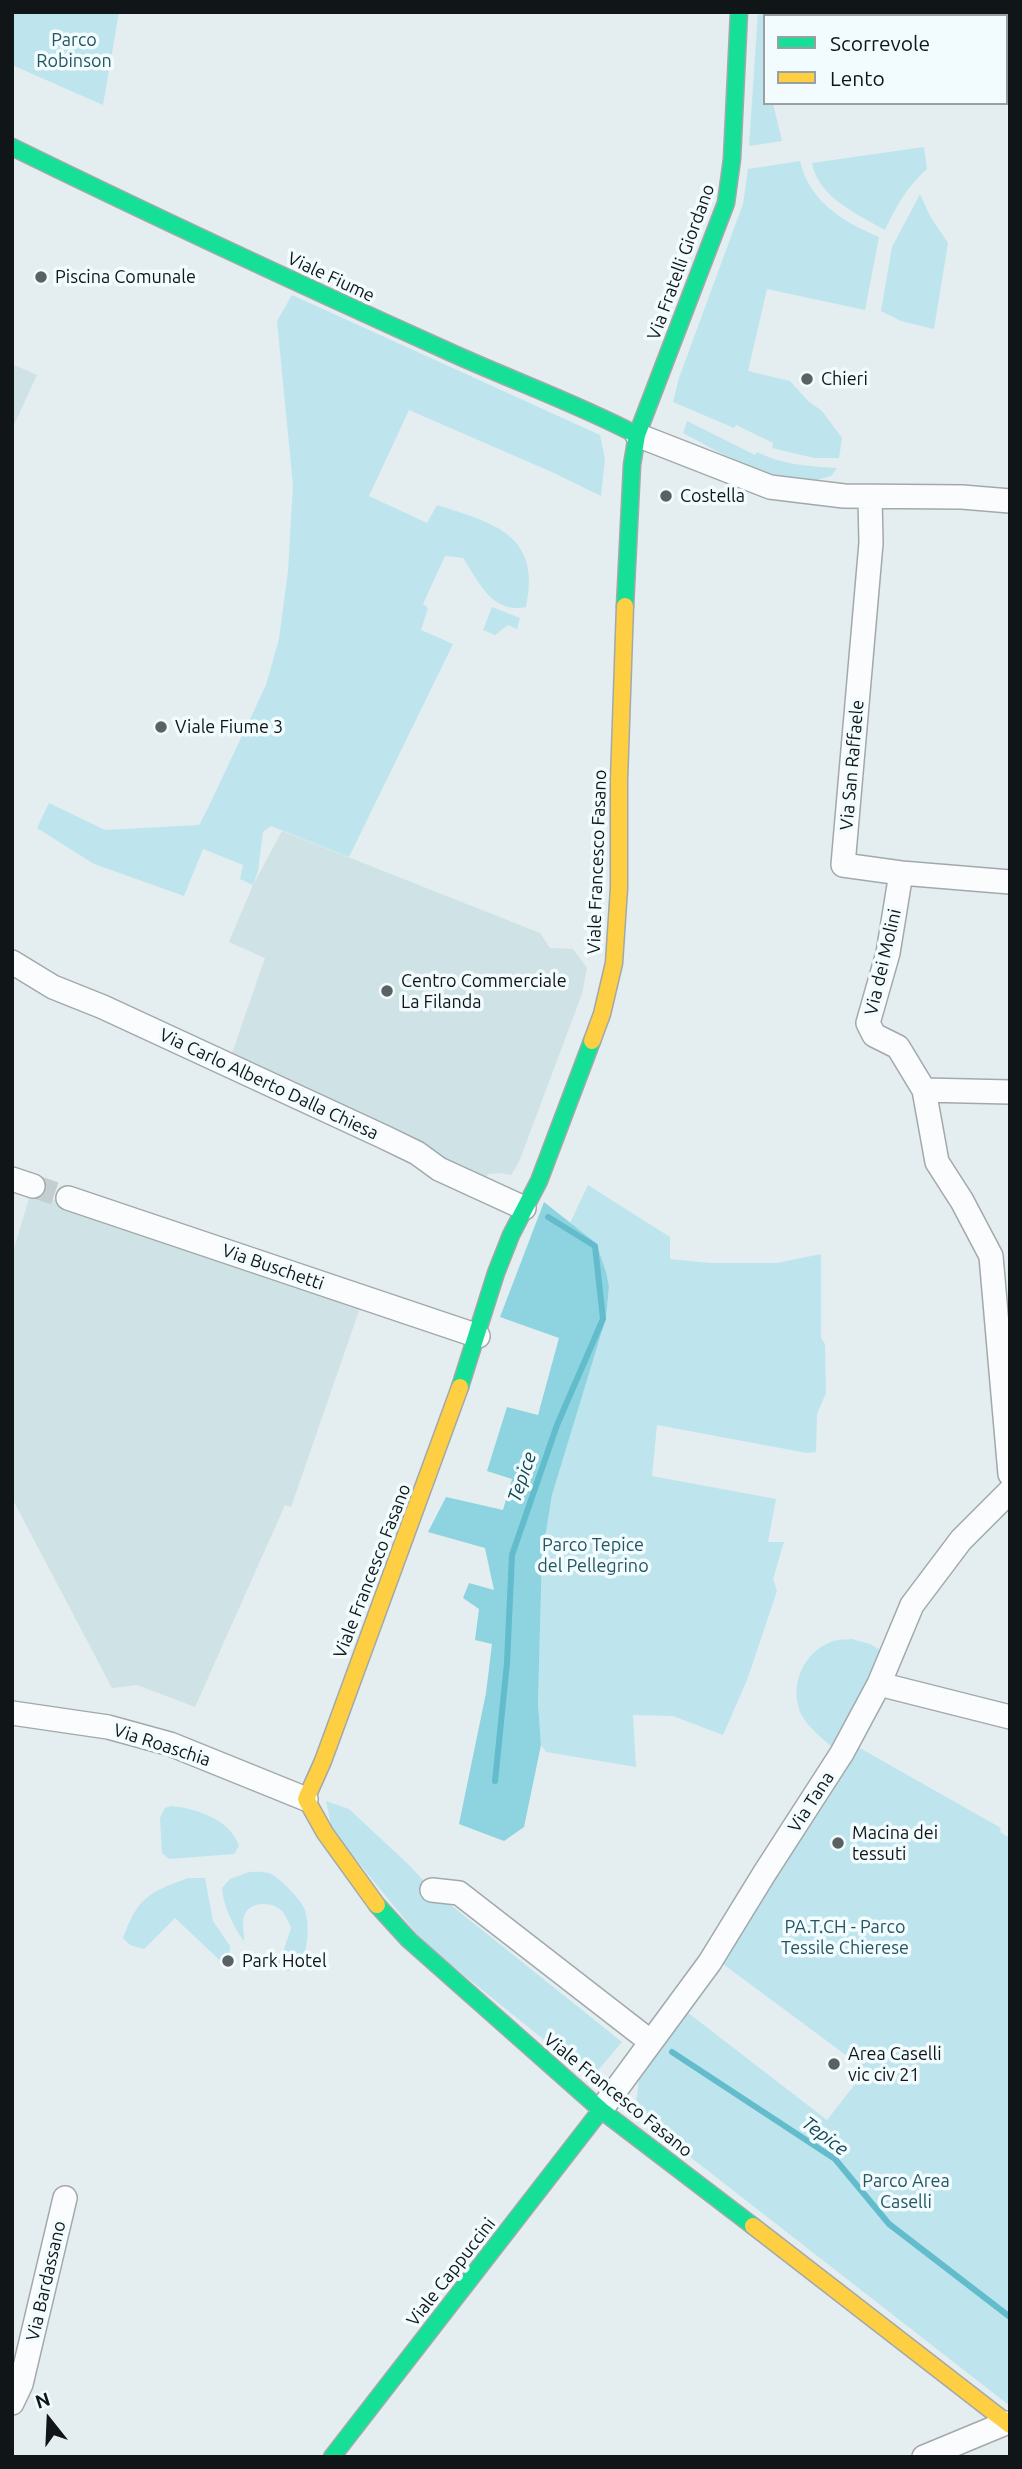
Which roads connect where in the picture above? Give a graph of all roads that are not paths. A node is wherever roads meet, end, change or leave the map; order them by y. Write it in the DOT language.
graph roads {
  1 [pos="739,12"];
  2 [pos="12,147"];
  3 [pos="637,435"];
  4 [pos="870,497"];
  5 [pos="1010,501"];
  6 [pos="901,873"];
  7 [pos="1010,882"];
  8 [pos="12,962"];
  9 [pos="925,1090"];
  10 [pos="1010,1092"];
  11 [pos="68,1198"];
  12 [pos="524,1208"];
  13 [pos="478,1336"];
  14 [pos="1010,1474"];
  15 [pos="1010,1491"];
  16 [pos="878,1684"];
  17 [pos="12,1713"];
  18 [pos="1010,1717"];
  19 [pos="306,1798"];
  20 [pos="432,1890"];
  21 [pos="652,2042"];
  22 [pos="601,2110"];
  23 [pos="65,2198"];
  24 [pos="12,2403"];
  25 [pos="1008,2424"];
  26 [pos="332,2457"];
  27 [pos="924,2457"];
  1 -- 3 [label="street, Via Fratelli Giordano"];
  2 -- 3 [label="street, Viale Fiume"];
  3 -- 4 [label="street"];
  3 -- 12 [label="street, Viale Francesco Fasano"];
  4 -- 5 [label="street"];
  4 -- 6 [label="street, Via San Raffaele"];
  6 -- 7 [label="street, Via San Raffaele"];
  6 -- 9 [label="street, Via dei Molini"];
  8 -- 12 [label="street, Via Carlo Alberto Dalla Chiesa"];
  9 -- 10 [label="street"];
  9 -- 14 [label="street, Via dei Molini"];
  11 -- 13 [label="street, Via Buschetti"];
  12 -- 13 [label="street, Viale Francesco Fasano"];
  13 -- 19 [label="street, Viale Francesco Fasano"];
  15 -- 16 [label="street, Via Tana"];
  16 -- 18 [label="street"];
  16 -- 21 [label="street, Via Tana"];
  17 -- 19 [label="street, Via Roaschia"];
  19 -- 22 [label="street, Viale Francesco Fasano"];
  20 -- 21 [label="street"];
  21 -- 22 [label="street, Via Tana"];
  22 -- 25 [label="street, Viale Francesco Fasano"];
  22 -- 26 [label="street, Viale Cappuccini"];
  23 -- 24 [label="street, Via Bardassano"];
  25 -- 27 [label="street"];
}
